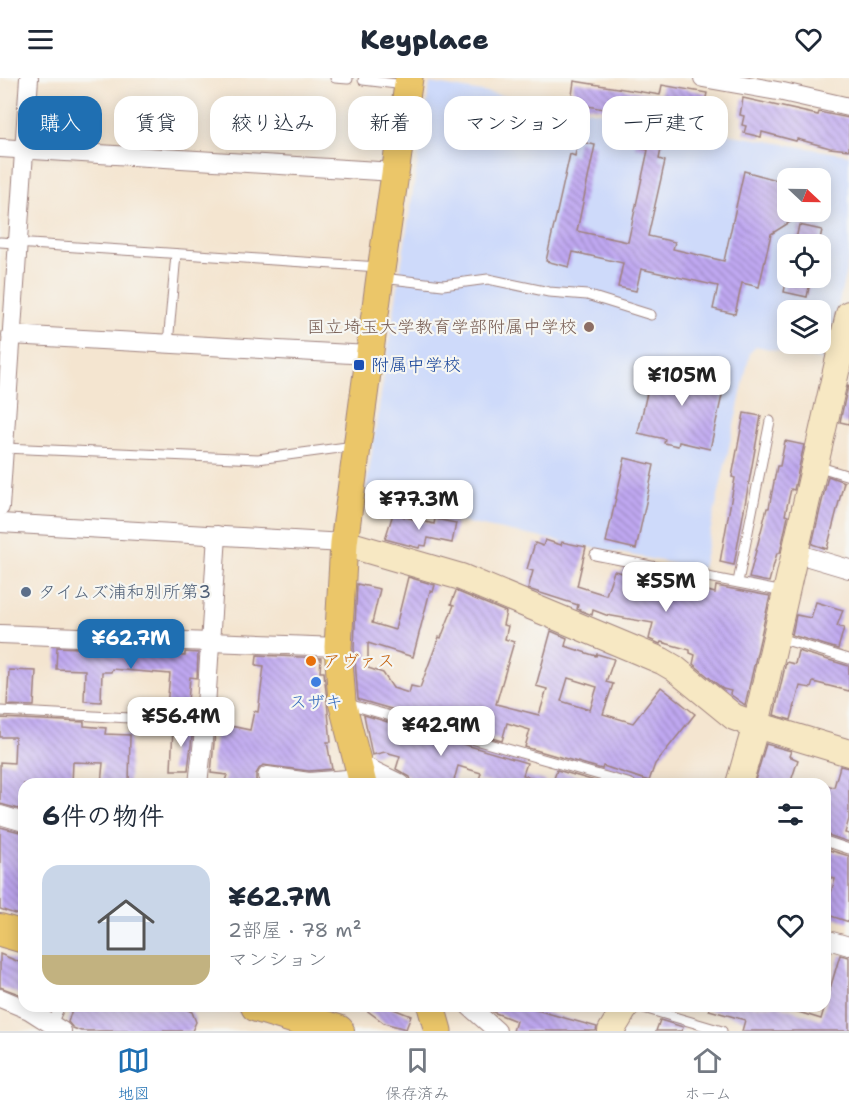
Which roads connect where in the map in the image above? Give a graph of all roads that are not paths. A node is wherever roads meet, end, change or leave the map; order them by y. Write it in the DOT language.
graph roads {
  1 [pos="29,78"];
  2 [pos="336,78"];
  3 [pos="703,78"];
  4 [pos="348,79"];
  5 [pos="363,80"];
  6 [pos="409,81"];
  7 [pos="28,96"];
  8 [pos="849,108"];
  9 [pos="0,148"];
  10 [pos="18,150"];
  11 [pos="24,150"];
  12 [pos="395,172"];
  13 [pos="9,243"];
  14 [pos="176,254"];
  15 [pos="381,272"];
  16 [pos="849,314"];
  17 [pos="651,315"];
  18 [pos="8,332"];
  19 [pos="168,344"];
  20 [pos="369,355"];
  21 [pos="842,376"];
  22 [pos="770,421"];
  23 [pos="357,446"];
  24 [pos="4,448"];
  25 [pos="815,466"];
  26 [pos="849,476"];
  27 [pos="0,507"];
  28 [pos="0,523"];
  29 [pos="217,535"];
  30 [pos="344,543"];
  31 [pos="795,553"];
  32 [pos="595,555"];
  33 [pos="849,569"];
  34 [pos="738,582"];
  35 [pos="787,592"];
  36 [pos="0,634"];
  37 [pos="776,638"];
  38 [pos="210,642"];
  39 [pos="338,647"];
  40 [pos="849,659"];
  41 [pos="342,702"];
  42 [pos="0,711"];
  43 [pos="205,722"];
  44 [pos="756,725"];
  45 [pos="849,753"];
  46 [pos="360,775"];
  47 [pos="267,776"];
  48 [pos="199,778"];
  49 [pos="281,778"];
  50 [pos="338,778"];
  51 [pos="610,778"];
  52 [pos="741,778"];
  53 [pos="0,815"];
  54 [pos="18,820"];
  55 [pos="831,844"];
  56 [pos="849,849"];
  57 [pos="0,930"];
  58 [pos="18,935"];
  59 [pos="831,941"];
  60 [pos="849,946"];
  61 [pos="0,998"];
  62 [pos="18,1005"];
  63 [pos="32,1012"];
  64 [pos="59,1012"];
  65 [pos="276,1012"];
  66 [pos="433,1012"];
  67 [pos="476,1012"];
  68 [pos="622,1012"];
  69 [pos="657,1012"];
  70 [pos="57,1027"];
  71 [pos="338,1031"];
  72 [pos="438,1031"];
  73 [pos="497,1031"];
  74 [pos="611,1031"];
  75 [pos="722,1031"];
  1 -- 7 [label="street"];
  2 -- 4 [label="lane"];
  3 -- 8 [label="street"];
  5 -- 6 [label="lane"];
  6 -- 12 [label="main road"];
  9 -- 10 [label="street"];
  11 -- 12 [label="street"];
  11 -- 13 [label="street"];
  12 -- 15 [label="main road"];
  13 -- 14 [label="lane"];
  13 -- 18 [label="street"];
  14 -- 15 [label="lane"];
  14 -- 19 [label="lane"];
  15 -- 17 [label="lane"];
  15 -- 20 [label="main road"];
  16 -- 21 [label="street"];
  18 -- 19 [label="street"];
  18 -- 24 [label="street"];
  19 -- 20 [label="street"];
  20 -- 23 [label="main road"];
  21 -- 25 [label="street"];
  22 -- 34 [label="lane"];
  23 -- 24 [label="lane"];
  23 -- 30 [label="main road"];
  24 -- 27 [label="street"];
  25 -- 26 [label="lane"];
  25 -- 31 [label="street"];
  28 -- 29 [label="street"];
  29 -- 30 [label="street"];
  29 -- 38 [label="street"];
  30 -- 39 [label="main road"];
  30 -- 44 [label="street"];
  31 -- 33 [label="street"];
  31 -- 35 [label="street"];
  32 -- 34 [label="lane"];
  34 -- 35 [label="lane"];
  35 -- 37 [label="street"];
  36 -- 38 [label="street"];
  37 -- 40 [label="lane"];
  37 -- 44 [label="street"];
  38 -- 39 [label="street"];
  38 -- 43 [label="street"];
  39 -- 41 [label="main road"];
  41 -- 46 [label="main road"];
  41 -- 51 [label="lane"];
  42 -- 43 [label="lane"];
  43 -- 48 [label="street"];
  44 -- 45 [label="street"];
  44 -- 52 [label="street"];
  46 -- 50 [label="street"];
  47 -- 49 [label="street"];
  53 -- 54 [label="street"];
  55 -- 56 [label="lane"];
  57 -- 58 [label="highway"];
  59 -- 60 [label="street"];
  61 -- 62 [label="street"];
  63 -- 70 [label="street"];
  64 -- 70 [label="lane"];
  65 -- 71 [label="highway"];
  66 -- 72 [label="main road"];
  67 -- 73 [label="street"];
  68 -- 74 [label="street"];
  69 -- 75 [label="lane"];
}
